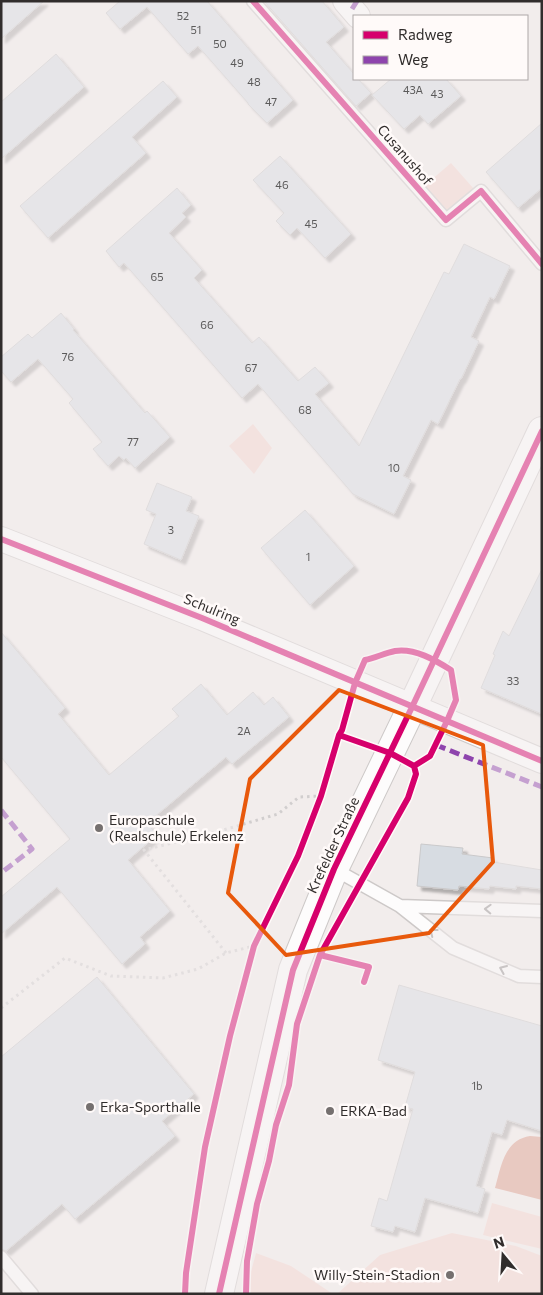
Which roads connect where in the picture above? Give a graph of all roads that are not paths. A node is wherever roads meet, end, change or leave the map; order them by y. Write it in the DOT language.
graph roads {
  1 [pos="253,1"];
  2 [pos="344,1"];
  3 [pos="357,15"];
  4 [pos="542,264"];
  5 [pos="542,431"];
  6 [pos="1,539"];
  7 [pos="413,706"];
  8 [pos="542,761"];
  9 [pos="334,869"];
  10 [pos="400,906"];
  11 [pos="542,912"];
  12 [pos="542,977"];
  13 [pos="1,1257"];
  14 [pos="32,1294"];
  15 [pos="219,1294"];
  1 -- 4 [label="lane, Cusanushof"];
  2 -- 3 [label="street"];
  5 -- 7 [label="main road, Krefelder Straße"];
  6 -- 7 [label="street, Schulring"];
  7 -- 8 [label="street, Schulring"];
  7 -- 9 [label="main road, Krefelder Straße"];
  9 -- 10 [label="lane"];
  9 -- 15 [label="main road, Krefelder Straße"];
  11 -- 10 [label="lane, one-way"];
  12 -- 10 [label="lane, one-way"];
  13 -- 14 [label="lane"];
}
